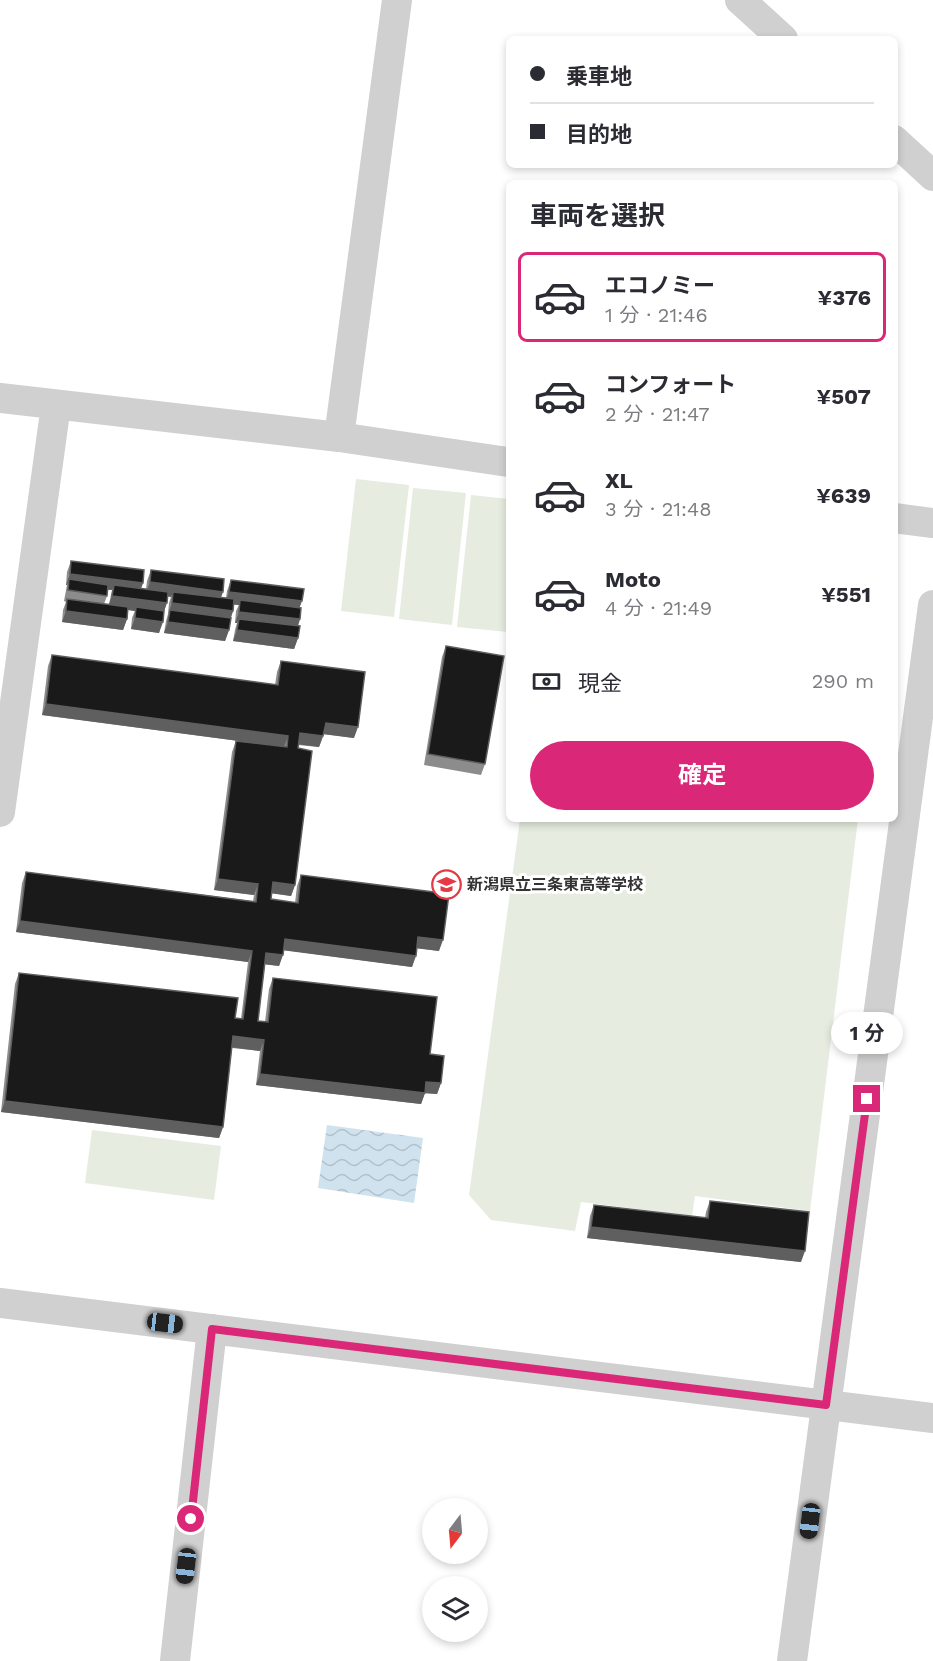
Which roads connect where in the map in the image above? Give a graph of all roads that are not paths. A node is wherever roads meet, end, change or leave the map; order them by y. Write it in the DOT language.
graph roads {
  1 [pos="397,0"];
  2 [pos="740,0"];
  3 [pos="780,36"];
  4 [pos="898,144"];
  5 [pos="933,176"];
  6 [pos="0,398"];
  7 [pos="56,405"];
  8 [pos="339,437"];
  9 [pos="506,462"];
  10 [pos="898,519"];
  11 [pos="933,523"];
  12 [pos="933,605"];
  13 [pos="0,812"];
  14 [pos="0,1303"];
  15 [pos="212,1329"];
  16 [pos="826,1405"];
  17 [pos="933,1418"];
  18 [pos="175,1661"];
  19 [pos="792,1661"];
  1 -- 8 [label="street"];
  2 -- 3 [label="street"];
  4 -- 5 [label="street"];
  6 -- 7 [label="street"];
  7 -- 8 [label="street"];
  7 -- 13 [label="street"];
  8 -- 9 [label="street"];
  10 -- 11 [label="street"];
  12 -- 16 [label="street"];
  14 -- 15 [label="street"];
  15 -- 16 [label="street"];
  15 -- 18 [label="street"];
  16 -- 17 [label="street"];
  16 -- 19 [label="street"];
}
